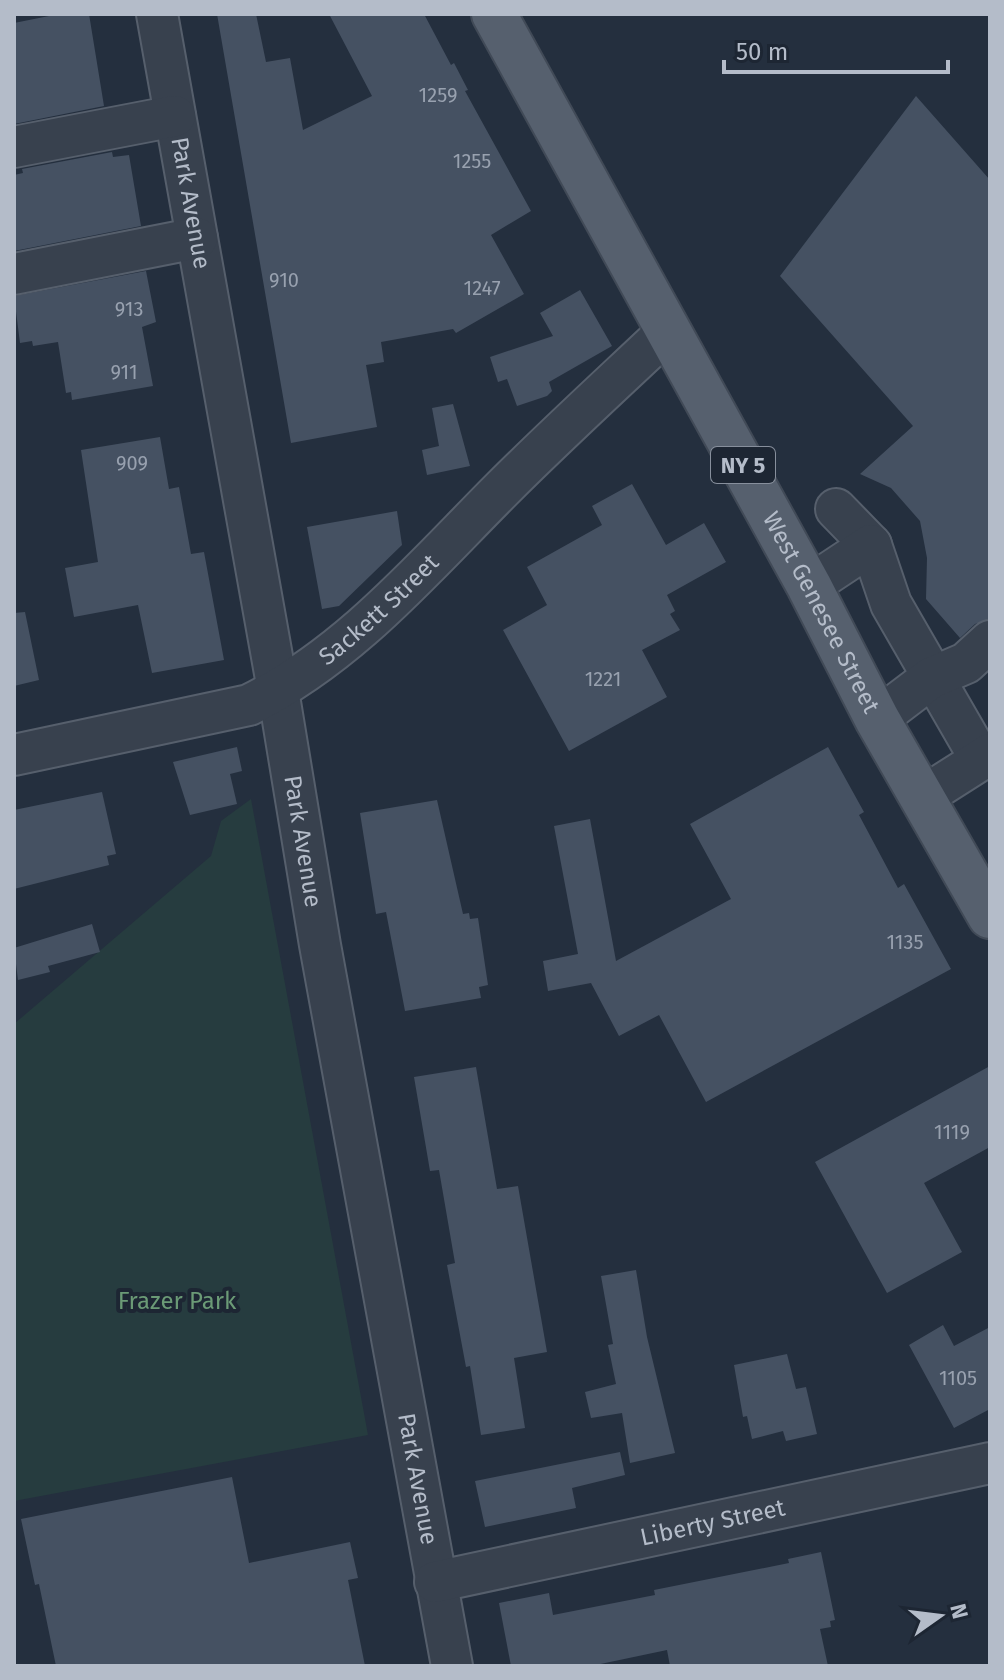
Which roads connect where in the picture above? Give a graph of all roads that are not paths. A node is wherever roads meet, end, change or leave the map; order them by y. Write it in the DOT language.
graph roads {
  1 [pos="157,14"];
  2 [pos="494,14"];
  3 [pos="175,116"];
  4 [pos="14,147"];
  5 [pos="197,238"];
  6 [pos="14,274"];
  7 [pos="669,330"];
  8 [pos="836,509"];
  9 [pos="871,545"];
  10 [pos="809,586"];
  11 [pos="990,641"];
  12 [pos="931,678"];
  13 [pos="278,690"];
  14 [pos="877,719"];
  15 [pos="14,755"];
  16 [pos="985,757"];
  17 [pos="924,796"];
  18 [pos="979,867"];
  19 [pos="990,916"];
  20 [pos="990,1463"];
  21 [pos="435,1582"];
  22 [pos="452,1666"];
  1 -- 3 [label="street, Park Avenue"];
  2 -- 7 [label="main road, West Genesee Street / NY 5"];
  3 -- 4 [label="street"];
  3 -- 5 [label="street, Park Avenue"];
  5 -- 6 [label="street"];
  5 -- 13 [label="street, Park Avenue"];
  7 -- 10 [label="main road, West Genesee Street / NY 5"];
  7 -- 13 [label="street, Sackett Street"];
  8 -- 9 [label="street"];
  9 -- 10 [label="street"];
  9 -- 12 [label="street"];
  10 -- 14 [label="main road, West Genesee Street / NY 5"];
  11 -- 12 [label="street"];
  12 -- 14 [label="street"];
  12 -- 16 [label="street"];
  13 -- 15 [label="street, Sackett Street"];
  13 -- 21 [label="street, Park Avenue"];
  14 -- 17 [label="main road, West Genesee Street / NY 5"];
  16 -- 17 [label="street"];
  17 -- 18 [label="main road, West Genesee Street / NY 5"];
  18 -- 19 [label="main road, West Genesee Street / NY 5"];
  20 -- 21 [label="street, Liberty Street"];
  21 -- 22 [label="street, Park Avenue"];
}
